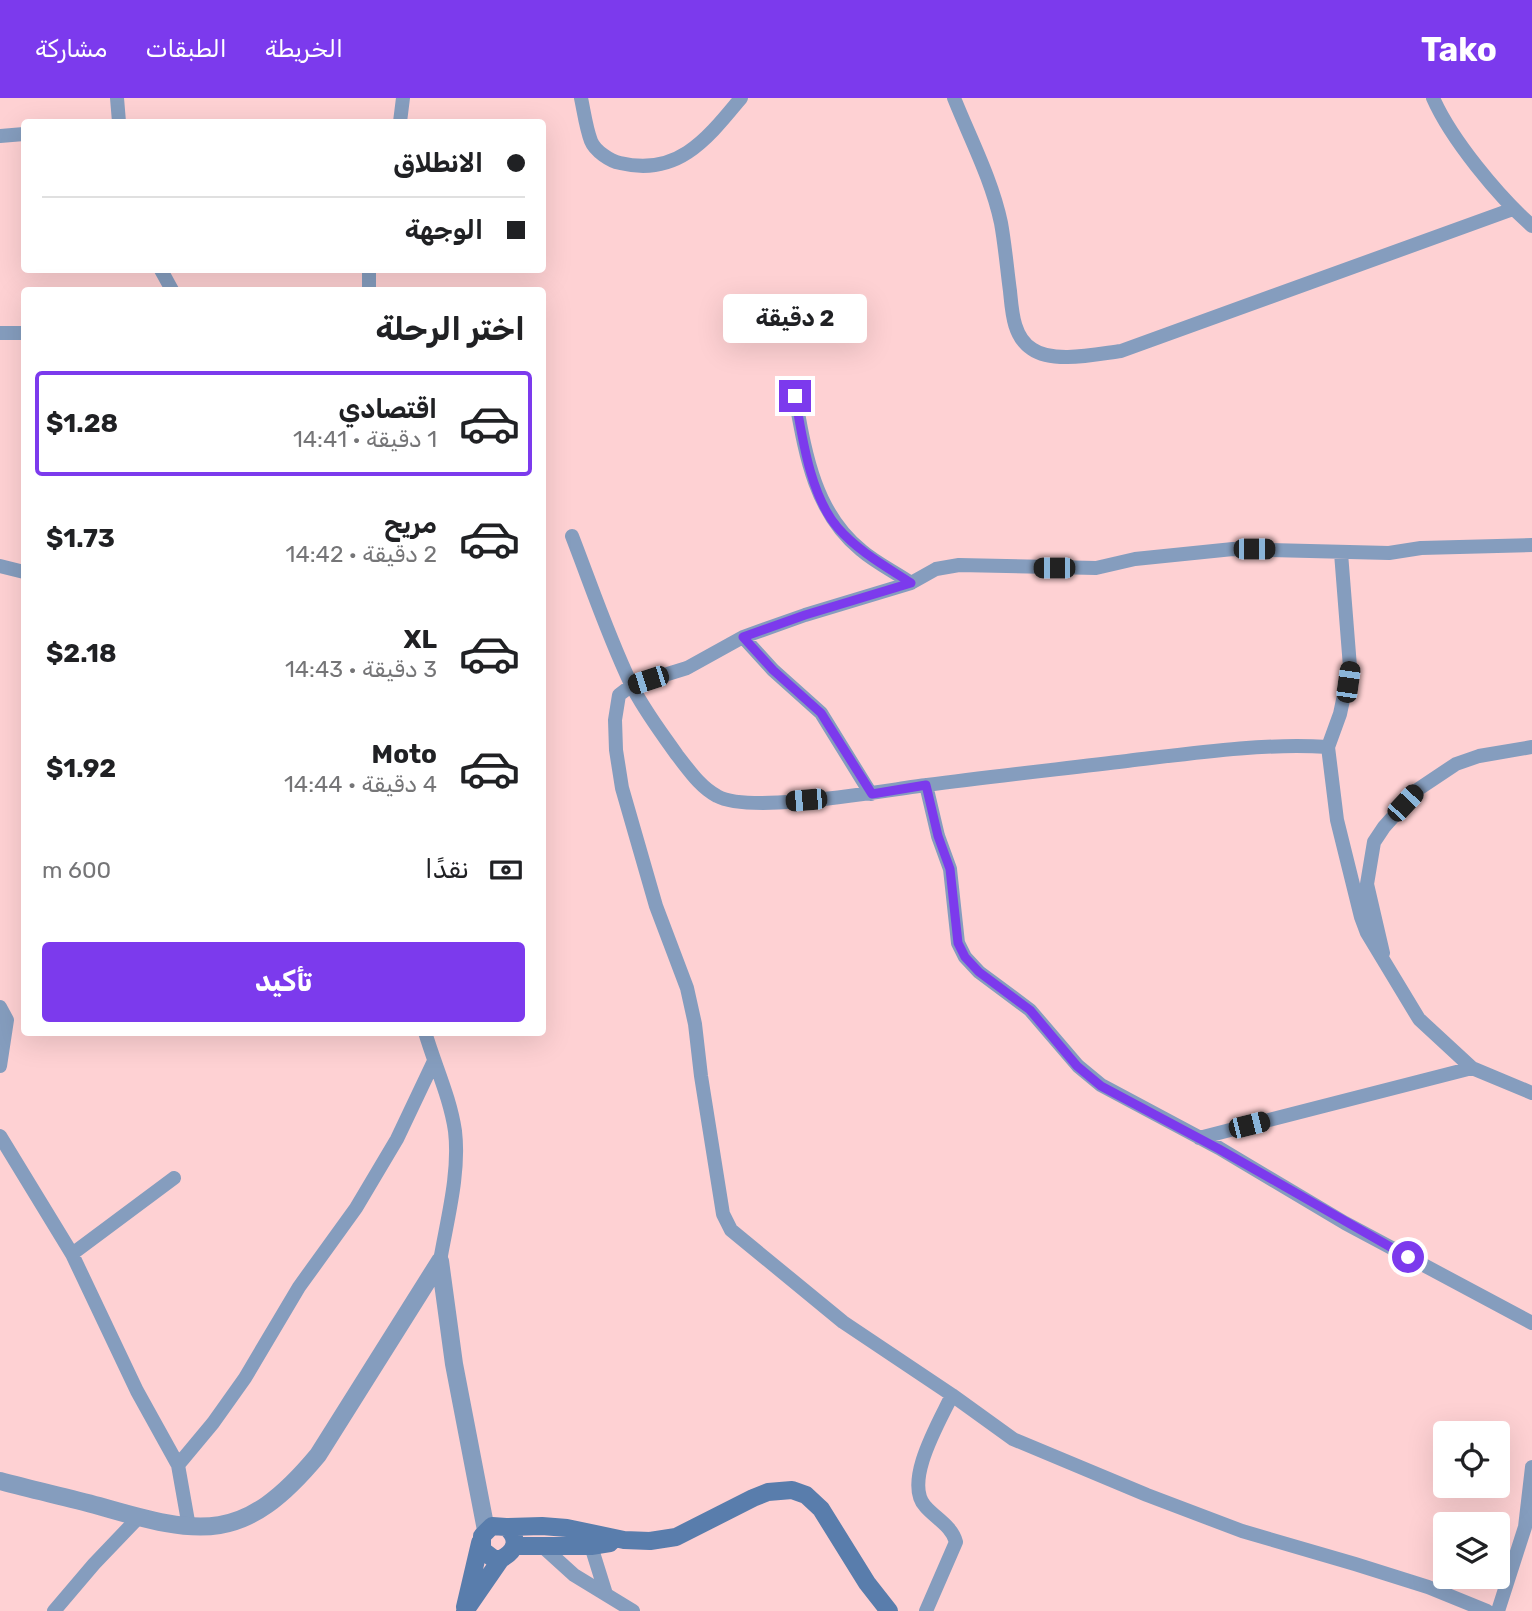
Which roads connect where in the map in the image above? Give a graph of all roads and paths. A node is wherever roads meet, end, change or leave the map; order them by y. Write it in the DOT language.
graph roads {
  1 [pos="117,98"];
  2 [pos="403,98"];
  3 [pos="581,98"];
  4 [pos="741,98"];
  5 [pos="954,98"];
  6 [pos="1433,98"];
  7 [pos="119,119"];
  8 [pos="400,119"];
  9 [pos="21,134"];
  10 [pos="0,136"];
  11 [pos="1513,209"];
  12 [pos="1532,226"];
  13 [pos="0,333"];
  14 [pos="21,333"];
  15 [pos="795,396"];
  16 [pos="572,536"];
  17 [pos="1532,545"];
  18 [pos="1341,553"];
  19 [pos="0,566"];
  20 [pos="21,571"];
  21 [pos="911,583"];
  22 [pos="743,637"];
  23 [pos="632,685"];
  24 [pos="1328,747"];
  25 [pos="1532,747"];
  26 [pos="926,785"];
  27 [pos="872,794"];
  28 [pos="1384,961"];
  29 [pos="0,1007"];
  30 [pos="426,1036"];
  31 [pos="434,1061"];
  32 [pos="0,1066"];
  33 [pos="1472,1068"];
  34 [pos="1532,1093"];
  35 [pos="0,1136"];
  36 [pos="1199,1138"];
  37 [pos="174,1178"];
  38 [pos="72,1254"];
  39 [pos="440,1261"];
  40 [pos="1532,1323"];
  41 [pos="952,1395"];
  42 [pos="178,1465"];
  43 [pos="1532,1467"];
  44 [pos="0,1481"];
  45 [pos="138,1518"];
  46 [pos="189,1527"];
  47 [pos="506,1527"];
  48 [pos="483,1537"];
  49 [pos="624,1540"];
  50 [pos="515,1546"];
  51 [pos="542,1546"];
  52 [pos="590,1546"];
  53 [pos="501,1559"];
  54 [pos="606,1594"];
  55 [pos="54,1611"];
  56 [pos="465,1611"];
  57 [pos="633,1611"];
  58 [pos="889,1611"];
  59 [pos="926,1611"];
  60 [pos="1488,1611"];
  61 [pos="1498,1611"];
  1 -- 7 [label="street"];
  2 -- 8 [label="street"];
  3 -- 4 [label="street"];
  5 -- 11 [label="street"];
  6 -- 11 [label="street"];
  9 -- 10 [label="street"];
  11 -- 12 [label="street"];
  13 -- 14 [label="street"];
  15 -- 21 [label="street"];
  16 -- 23 [label="street"];
  17 -- 18 [label="street"];
  18 -- 21 [label="street"];
  18 -- 24 [label="street"];
  19 -- 20 [label="street"];
  21 -- 22 [label="street"];
  22 -- 23 [label="street"];
  22 -- 27 [label="street"];
  23 -- 27 [label="street"];
  23 -- 41 [label="street"];
  24 -- 26 [label="street"];
  24 -- 28 [label="street"];
  25 -- 28 [label="street"];
  26 -- 27 [label="street"];
  26 -- 36 [label="street"];
  28 -- 33 [label="street"];
  29 -- 32 [label="street"];
  30 -- 31 [label="street"];
  31 -- 39 [label="street"];
  31 -- 42 [label="street"];
  33 -- 34 [label="street"];
  33 -- 36 [label="street"];
  35 -- 38 [label="street"];
  36 -- 40 [label="street"];
  37 -- 38 [label="street"];
  38 -- 42 [label="street"];
  39 -- 46 [label="street"];
  39 -- 48 [label="street"];
  41 -- 59 [label="street"];
  41 -- 60 [label="street"];
  42 -- 46 [label="street"];
  43 -- 61 [label="street"];
  44 -- 45 [label="street"];
  45 -- 46 [label="street"];
  45 -- 55 [label="street"];
  47 -- 48 [label="main road"];
  47 -- 49 [label="main road"];
  47 -- 50 [label="main road"];
  48 -- 53 [label="main road"];
  48 -- 56 [label="main road"];
  49 -- 52 [label="main road"];
  49 -- 58 [label="main road"];
  50 -- 51 [label="main road"];
  50 -- 53 [label="main road"];
  51 -- 52 [label="main road"];
  51 -- 54 [label="street"];
  52 -- 54 [label="street"];
  53 -- 56 [label="main road"];
  54 -- 57 [label="street"];
}
